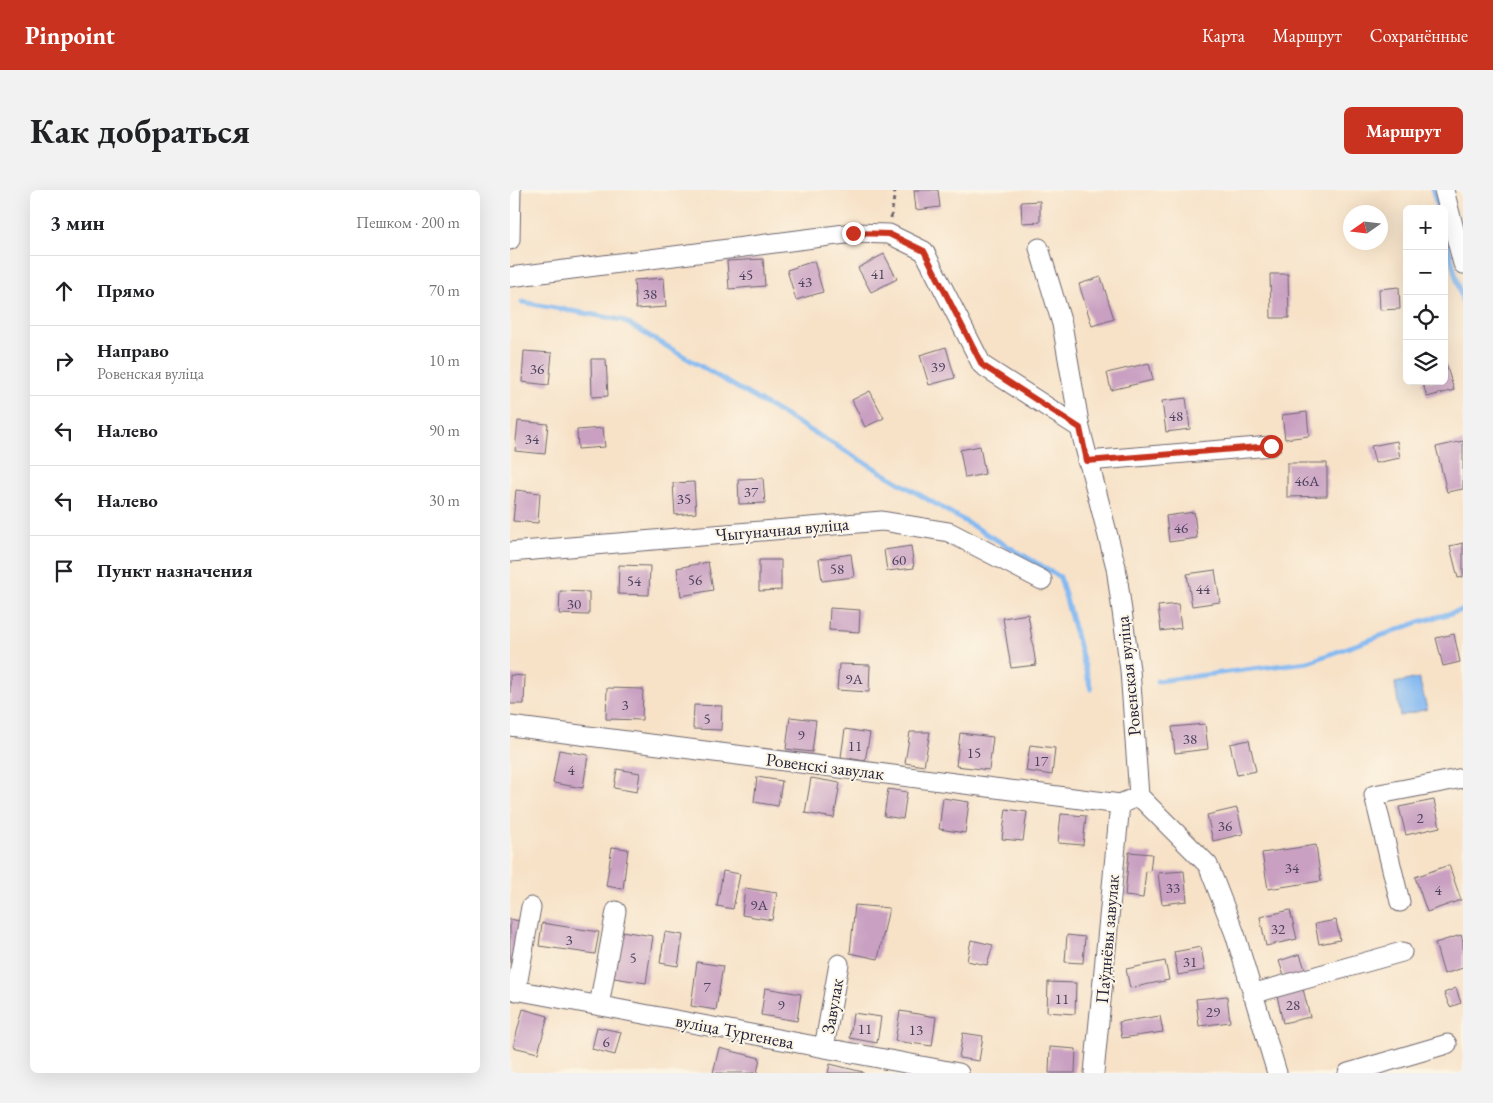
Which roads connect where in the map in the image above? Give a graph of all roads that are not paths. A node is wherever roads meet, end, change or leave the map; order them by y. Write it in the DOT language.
graph roads {
  1 [pos="511,190"];
  2 [pos="1444,190"];
  3 [pos="510,240"];
  4 [pos="1039,248"];
  5 [pos="1463,264"];
  6 [pos="510,277"];
  7 [pos="1080,428"];
  8 [pos="1271,446"];
  9 [pos="1087,461"];
  10 [pos="510,552"];
  11 [pos="1042,580"];
  12 [pos="510,726"];
  13 [pos="1463,778"];
  14 [pos="1139,796"];
  15 [pos="1120,804"];
  16 [pos="1400,902"];
  17 [pos="531,907"];
  18 [pos="616,911"];
  19 [pos="1402,952"];
  20 [pos="839,964"];
  21 [pos="513,990"];
  22 [pos="1252,994"];
  23 [pos="599,1006"];
  24 [pos="1446,1044"];
  25 [pos="824,1048"];
  26 [pos="959,1073"];
  27 [pos="1094,1073"];
  28 [pos="1276,1073"];
  29 [pos="1348,1073"];
  1 -- 3 [label="street"];
  2 -- 5 [label="street"];
  4 -- 7 [label="street, Ровенская вуліца"];
  6 -- 7 [label="street"];
  7 -- 9 [label="street, Ровенская вуліца"];
  8 -- 9 [label="street"];
  9 -- 14 [label="street, Ровенская вуліца"];
  10 -- 11 [label="street, Чыгуначная вуліца"];
  12 -- 15 [label="street, Ровенскі завулак"];
  13 -- 16 [label="street"];
  14 -- 15 [label="street"];
  14 -- 22 [label="street"];
  15 -- 27 [label="street, Паўднёвы завулак"];
  17 -- 21 [label="street"];
  18 -- 23 [label="street"];
  19 -- 22 [label="street"];
  20 -- 25 [label="street, Завулак"];
  21 -- 23 [label="street, вуліца Тургенева"];
  22 -- 28 [label="street"];
  23 -- 25 [label="street, вуліца Тургенева"];
  24 -- 29 [label="street"];
  25 -- 26 [label="street, вуліца Тургенева"];
}
